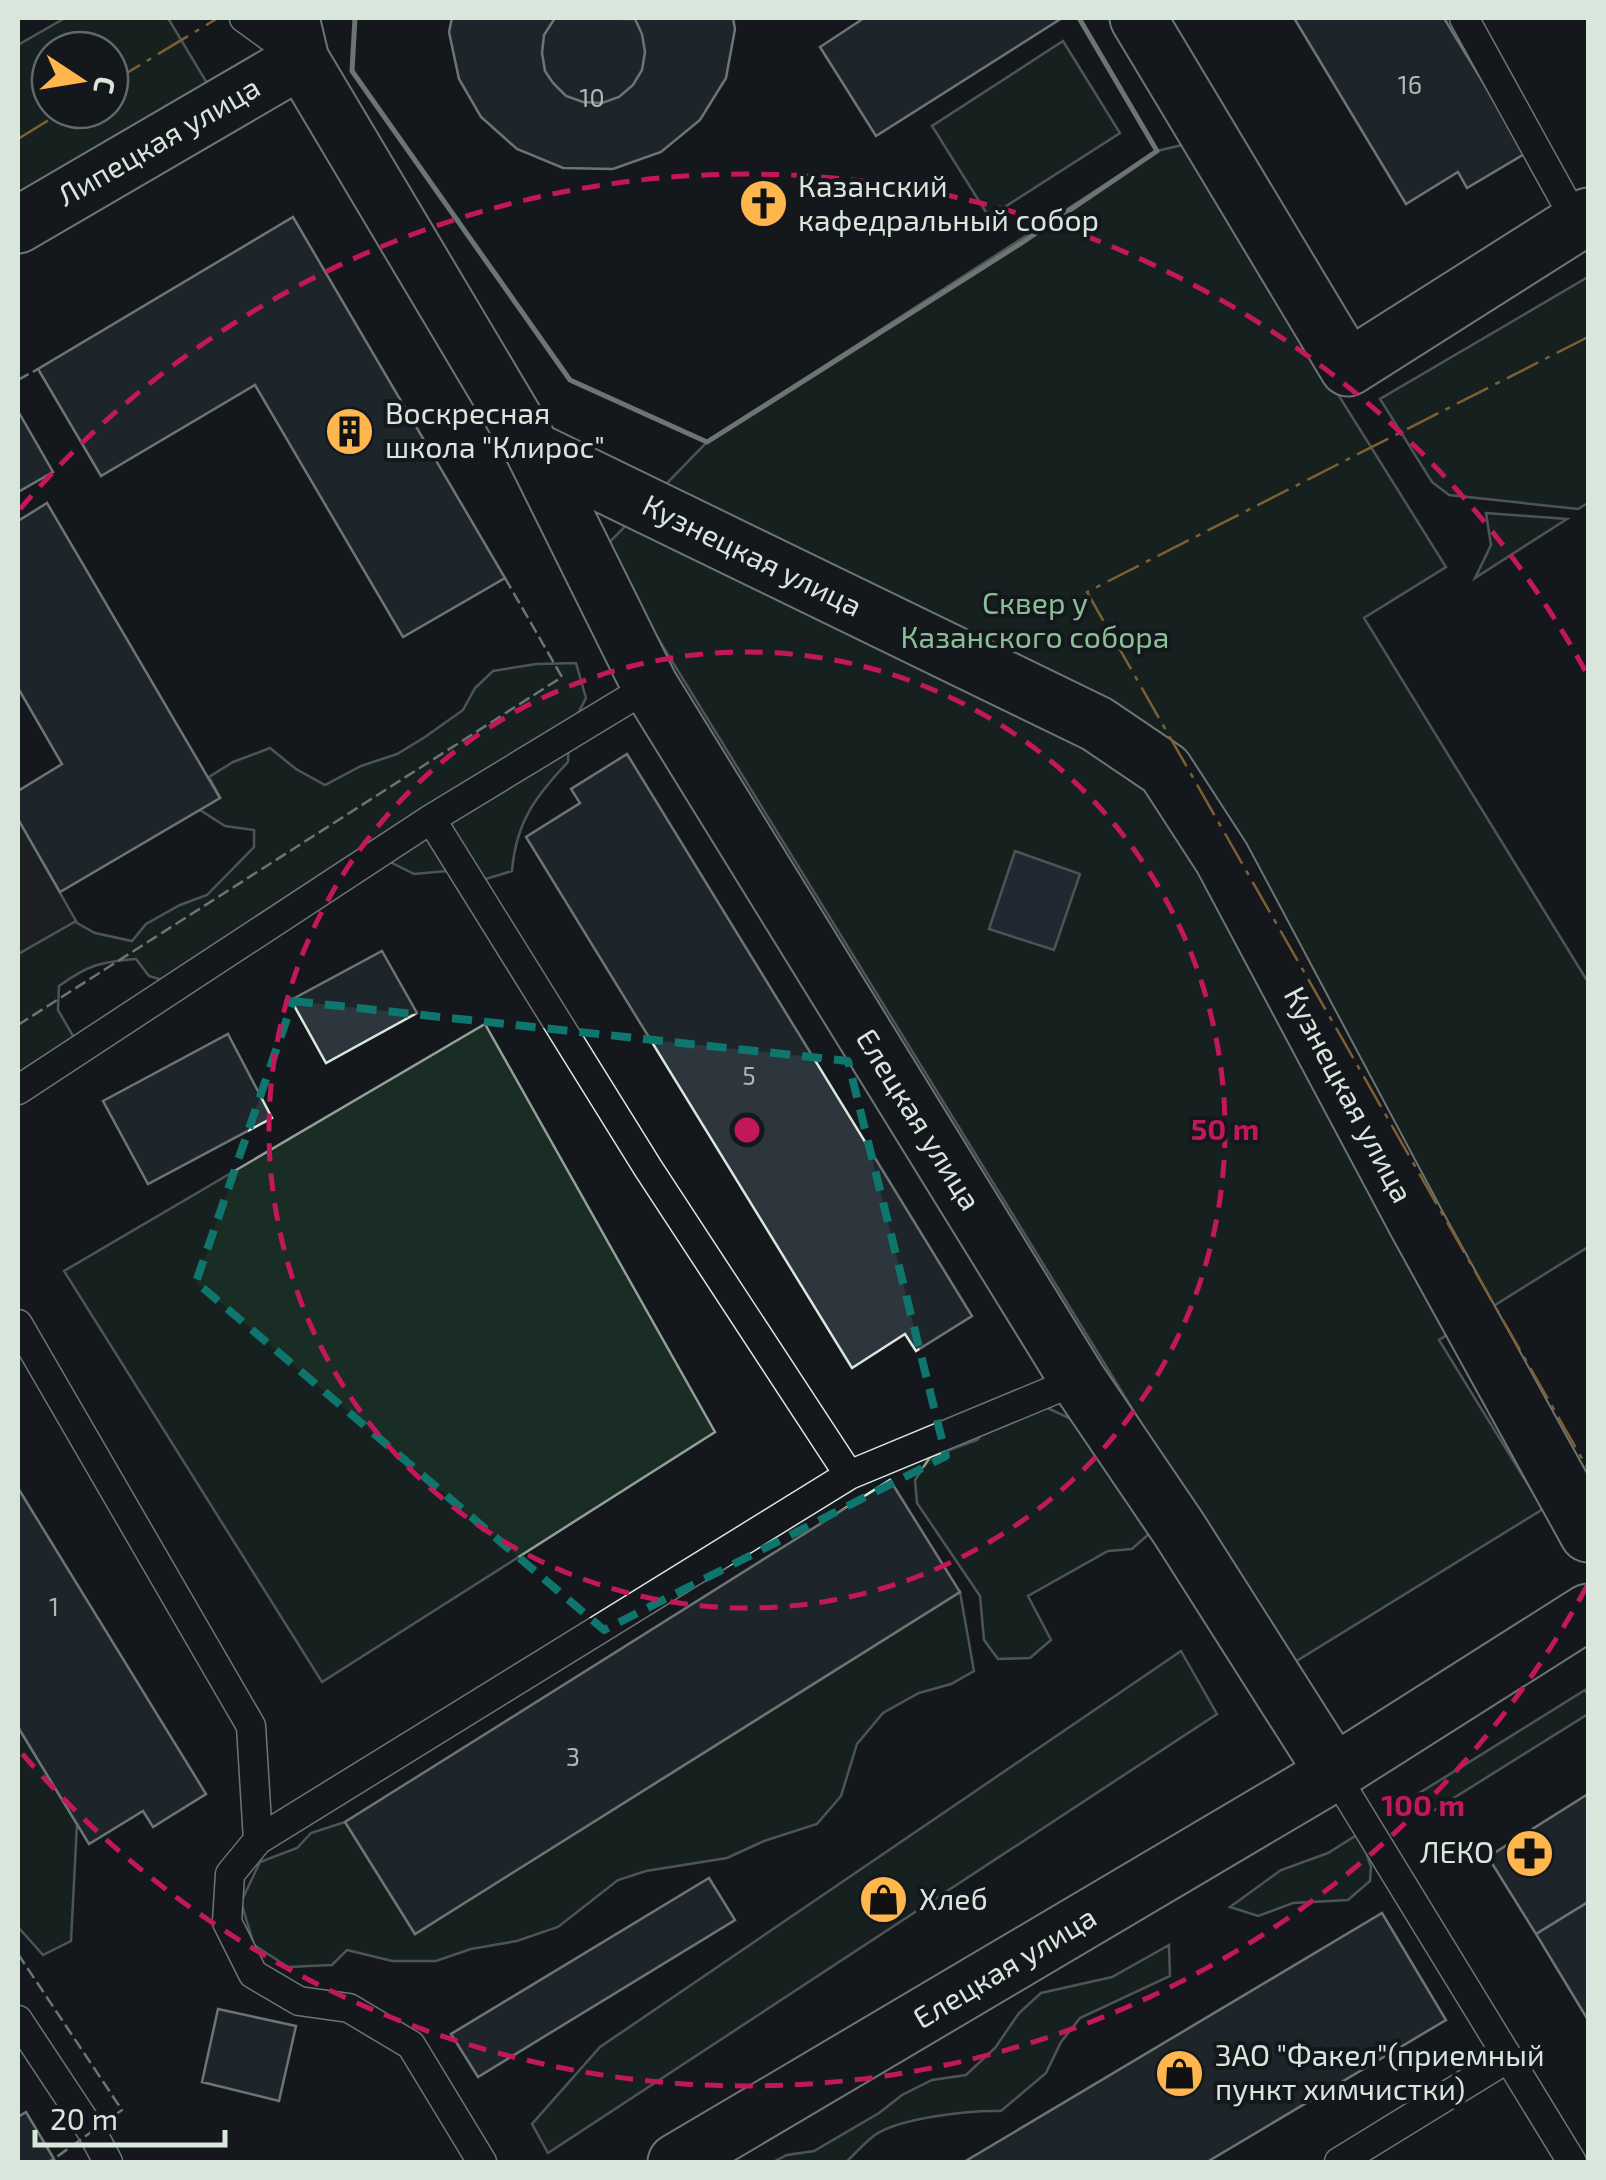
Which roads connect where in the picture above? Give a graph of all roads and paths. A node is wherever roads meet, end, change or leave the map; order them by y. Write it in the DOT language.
graph roads {
  1 [pos="244,18"];
  2 [pos="1138,18"];
  3 [pos="1464,18"];
  4 [pos="296,39"];
  5 [pos="1583,220"];
  6 [pos="18,224"];
  7 [pos="534,450"];
  8 [pos="650,686"];
  9 [pos="431,818"];
  10 [pos="18,1090"];
  11 [pos="18,1324"];
  12 [pos="1078,1380"];
  13 [pos="849,1475"];
  14 [pos="1588,1534"];
  15 [pos="1588,1612"];
  16 [pos="1334,1773"];
  17 [pos="258,1840"];
  18 [pos="18,2020"];
  19 [pos="1508,2058"];
  20 [pos="108,2162"];
  21 [pos="482,2162"];
  22 [pos="676,2162"];
  23 [pos="1339,2162"];
  24 [pos="1572,2162"];
  1 -- 4 [label="lane"];
  2 -- 5 [label="street"];
  3 -- 5 [label="lane"];
  4 -- 6 [label="street, Липецкая улица"];
  4 -- 7 [label="street"];
  7 -- 8 [label="street, Елецкая улица"];
  7 -- 14 [label="street, Кузнецкая улица"];
  8 -- 9 [label="lane"];
  8 -- 12 [label="street, Елецкая улица"];
  9 -- 10 [label="lane"];
  9 -- 13 [label="lane"];
  11 -- 17 [label="lane"];
  12 -- 13 [label="lane"];
  12 -- 16 [label="street, Елецкая улица"];
  13 -- 17 [label="lane"];
  15 -- 16 [label="street, Елецкая улица"];
  16 -- 19 [label="lane"];
  16 -- 22 [label="street, Елецкая улица"];
  17 -- 21 [label="lane"];
  18 -- 20 [label="lane"];
  19 -- 23 [label="lane"];
  19 -- 24 [label="lane"];
}
